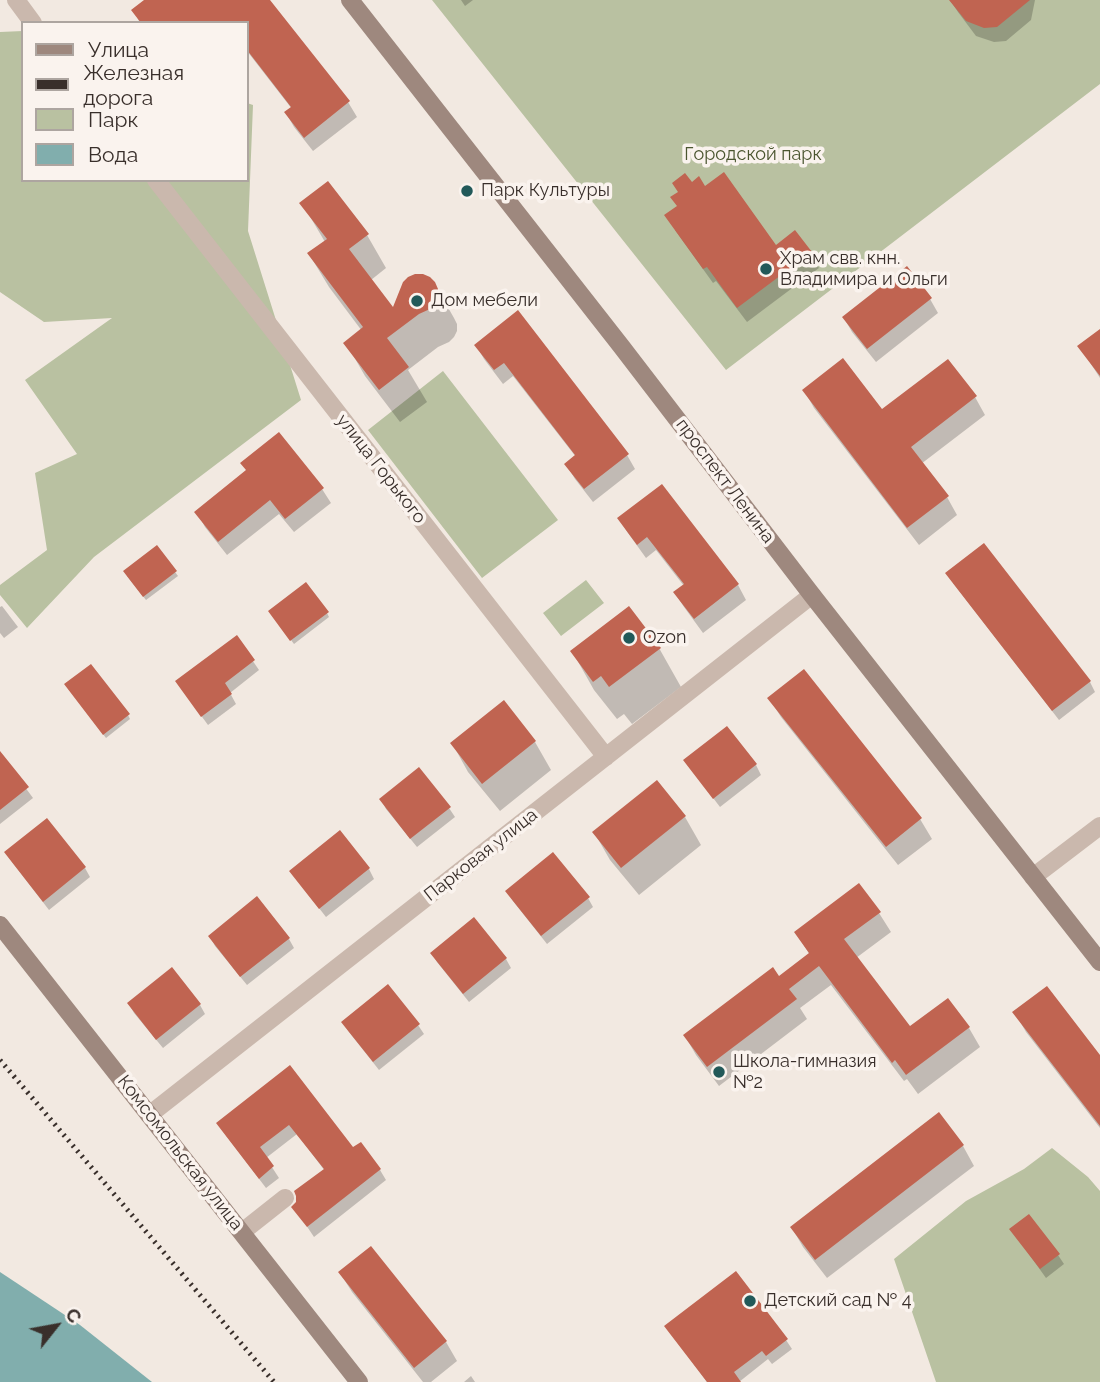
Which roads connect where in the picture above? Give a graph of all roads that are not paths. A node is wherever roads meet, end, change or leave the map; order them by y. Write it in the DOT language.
graph roads {
  1 [pos="16,0"];
  2 [pos="350,0"];
  3 [pos="32,21"];
  4 [pos="158,182"];
  5 [pos="812,595"];
  6 [pos="606,757"];
  7 [pos="1100,826"];
  8 [pos="1033,877"];
  9 [pos="0,925"];
  10 [pos="1100,962"];
  11 [pos="149,1115"];
  12 [pos="285,1198"];
  13 [pos="242,1232"];
  14 [pos="359,1382"];
  1 -- 3 [label="street"];
  2 -- 5 [label="main road, проспект Ленина"];
  4 -- 6 [label="street, улица Горького"];
  5 -- 6 [label="street, Парковая улица"];
  5 -- 8 [label="main road, проспект Ленина"];
  6 -- 11 [label="street, Парковая улица"];
  7 -- 8 [label="street"];
  8 -- 10 [label="main road, проспект Ленина"];
  9 -- 11 [label="main road, Комсомольская улица"];
  11 -- 13 [label="main road, Комсомольская улица"];
  12 -- 13 [label="street"];
  13 -- 14 [label="main road, Комсомольская улица"];
}
